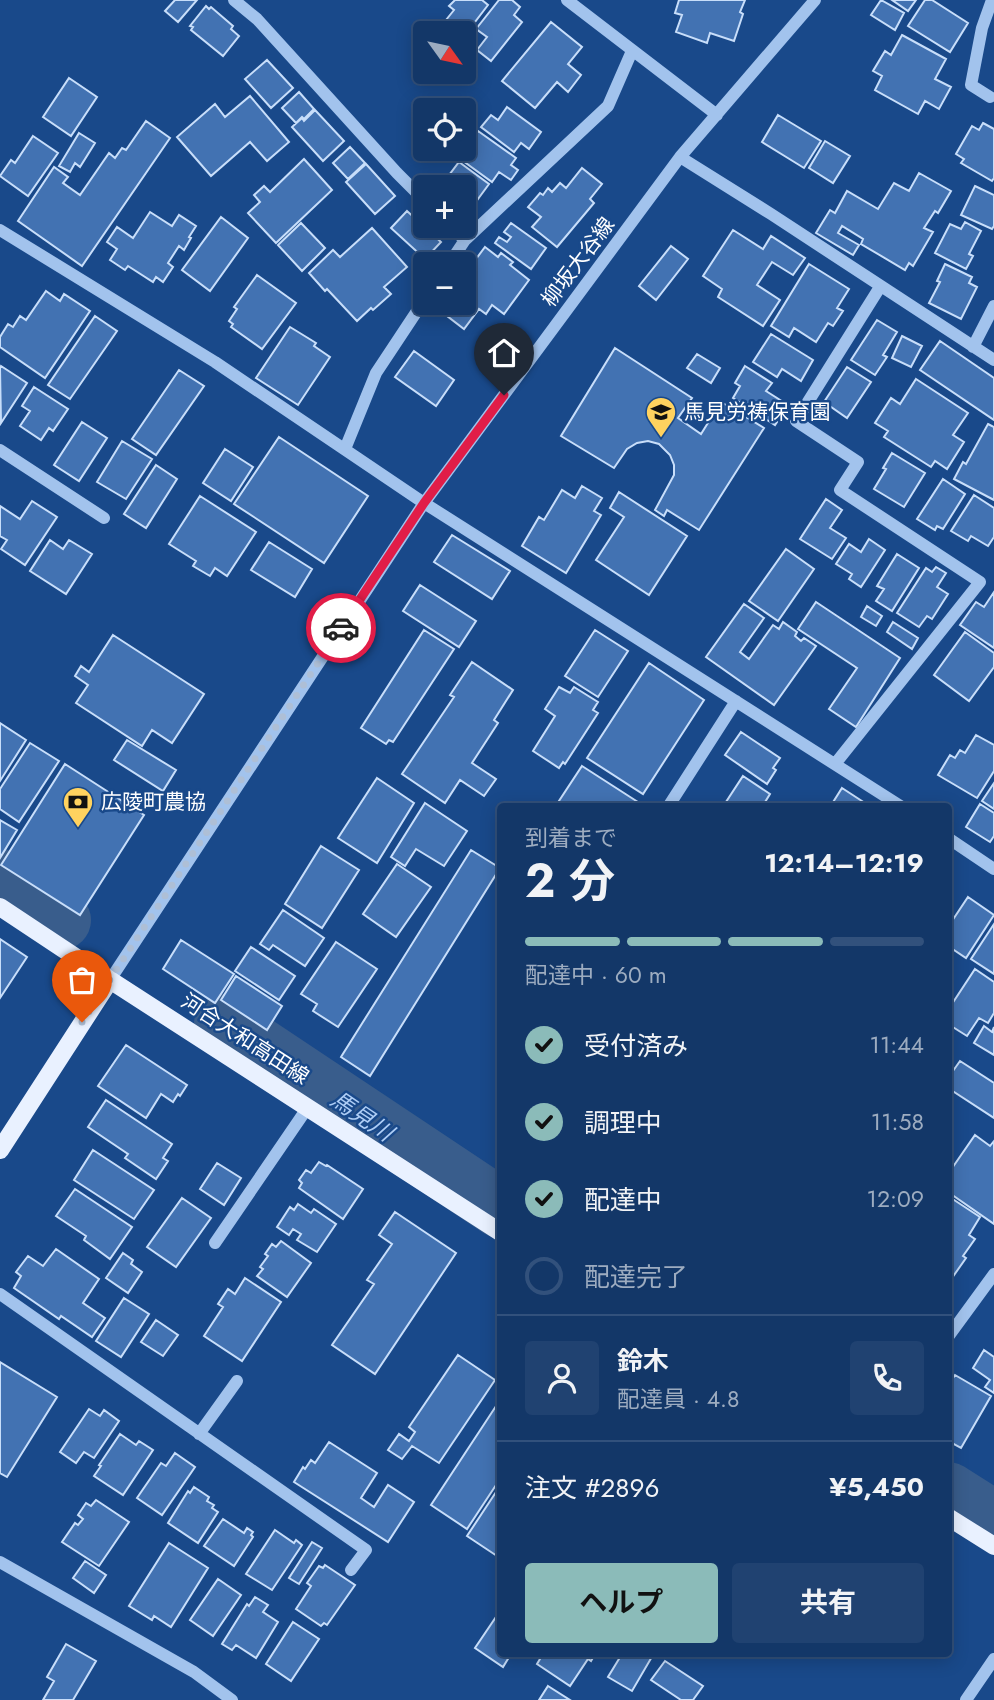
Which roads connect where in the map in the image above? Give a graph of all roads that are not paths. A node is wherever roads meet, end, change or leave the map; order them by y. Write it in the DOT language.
graph roads {
  1 [pos="234,0"];
  2 [pos="567,0"];
  3 [pos="815,0"];
  4 [pos="992,0"];
  5 [pos="584,6"];
  6 [pos="632,51"];
  7 [pos="990,97"];
  8 [pos="717,115"];
  9 [pos="680,158"];
  10 [pos="413,189"];
  11 [pos="0,230"];
  12 [pos="464,240"];
  13 [pos="456,252"];
  14 [pos="880,287"];
  15 [pos="994,306"];
  16 [pos="414,315"];
  17 [pos="973,347"];
  18 [pos="994,360"];
  19 [pos="345,449"];
  20 [pos="0,450"];
  21 [pos="424,503"];
  22 [pos="104,518"];
  23 [pos="736,701"];
  24 [pos="835,764"];
  25 [pos="671,803"];
  26 [pos="896,803"];
  27 [pos="952,841"];
  28 [pos="994,869"];
  29 [pos="0,907"];
  30 [pos="110,979"];
  31 [pos="308,1107"];
  32 [pos="0,1150"];
  33 [pos="497,1230"];
  34 [pos="215,1243"];
  35 [pos="994,1274"];
  36 [pos="0,1294"];
  37 [pos="952,1332"];
  38 [pos="237,1381"];
  39 [pos="199,1434"];
  40 [pos="952,1520"];
  41 [pos="994,1546"];
  42 [pos="0,1562"];
  43 [pos="351,1570"];
  44 [pos="994,1659"];
  45 [pos="232,1700"];
  46 [pos="966,1700"];
  1 -- 10 [label="street"];
  2 -- 5 [label="street"];
  3 -- 8 [label="street, 柳坂大谷線"];
  4 -- 7 [label="street"];
  5 -- 6 [label="street"];
  6 -- 8 [label="street"];
  6 -- 12 [label="street"];
  8 -- 9 [label="street, 柳坂大谷線"];
  9 -- 14 [label="street"];
  9 -- 21 [label="street, 柳坂大谷線"];
  11 -- 19 [label="street"];
  12 -- 13 [label="street"];
  14 -- 17 [label="street"];
  14 -- 24 [label="street"];
  15 -- 17 [label="street"];
  16 -- 19 [label="street"];
  17 -- 18 [label="street"];
  19 -- 21 [label="street"];
  20 -- 22 [label="street"];
  21 -- 23 [label="street"];
  21 -- 30 [label="street, 柳坂大谷線"];
  23 -- 24 [label="street"];
  23 -- 25 [label="street"];
  24 -- 26 [label="street"];
  27 -- 28 [label="street"];
  29 -- 30 [label="main road, 河合大和高田線"];
  30 -- 31 [label="main road, 河合大和高田線"];
  30 -- 32 [label="main road"];
  31 -- 33 [label="main road, 河合大和高田線"];
  31 -- 34 [label="street"];
  35 -- 37 [label="street"];
  36 -- 39 [label="street"];
  38 -- 39 [label="street"];
  39 -- 43 [label="street"];
  40 -- 41 [label="main road"];
  42 -- 45 [label="street"];
  44 -- 46 [label="street"];
}
